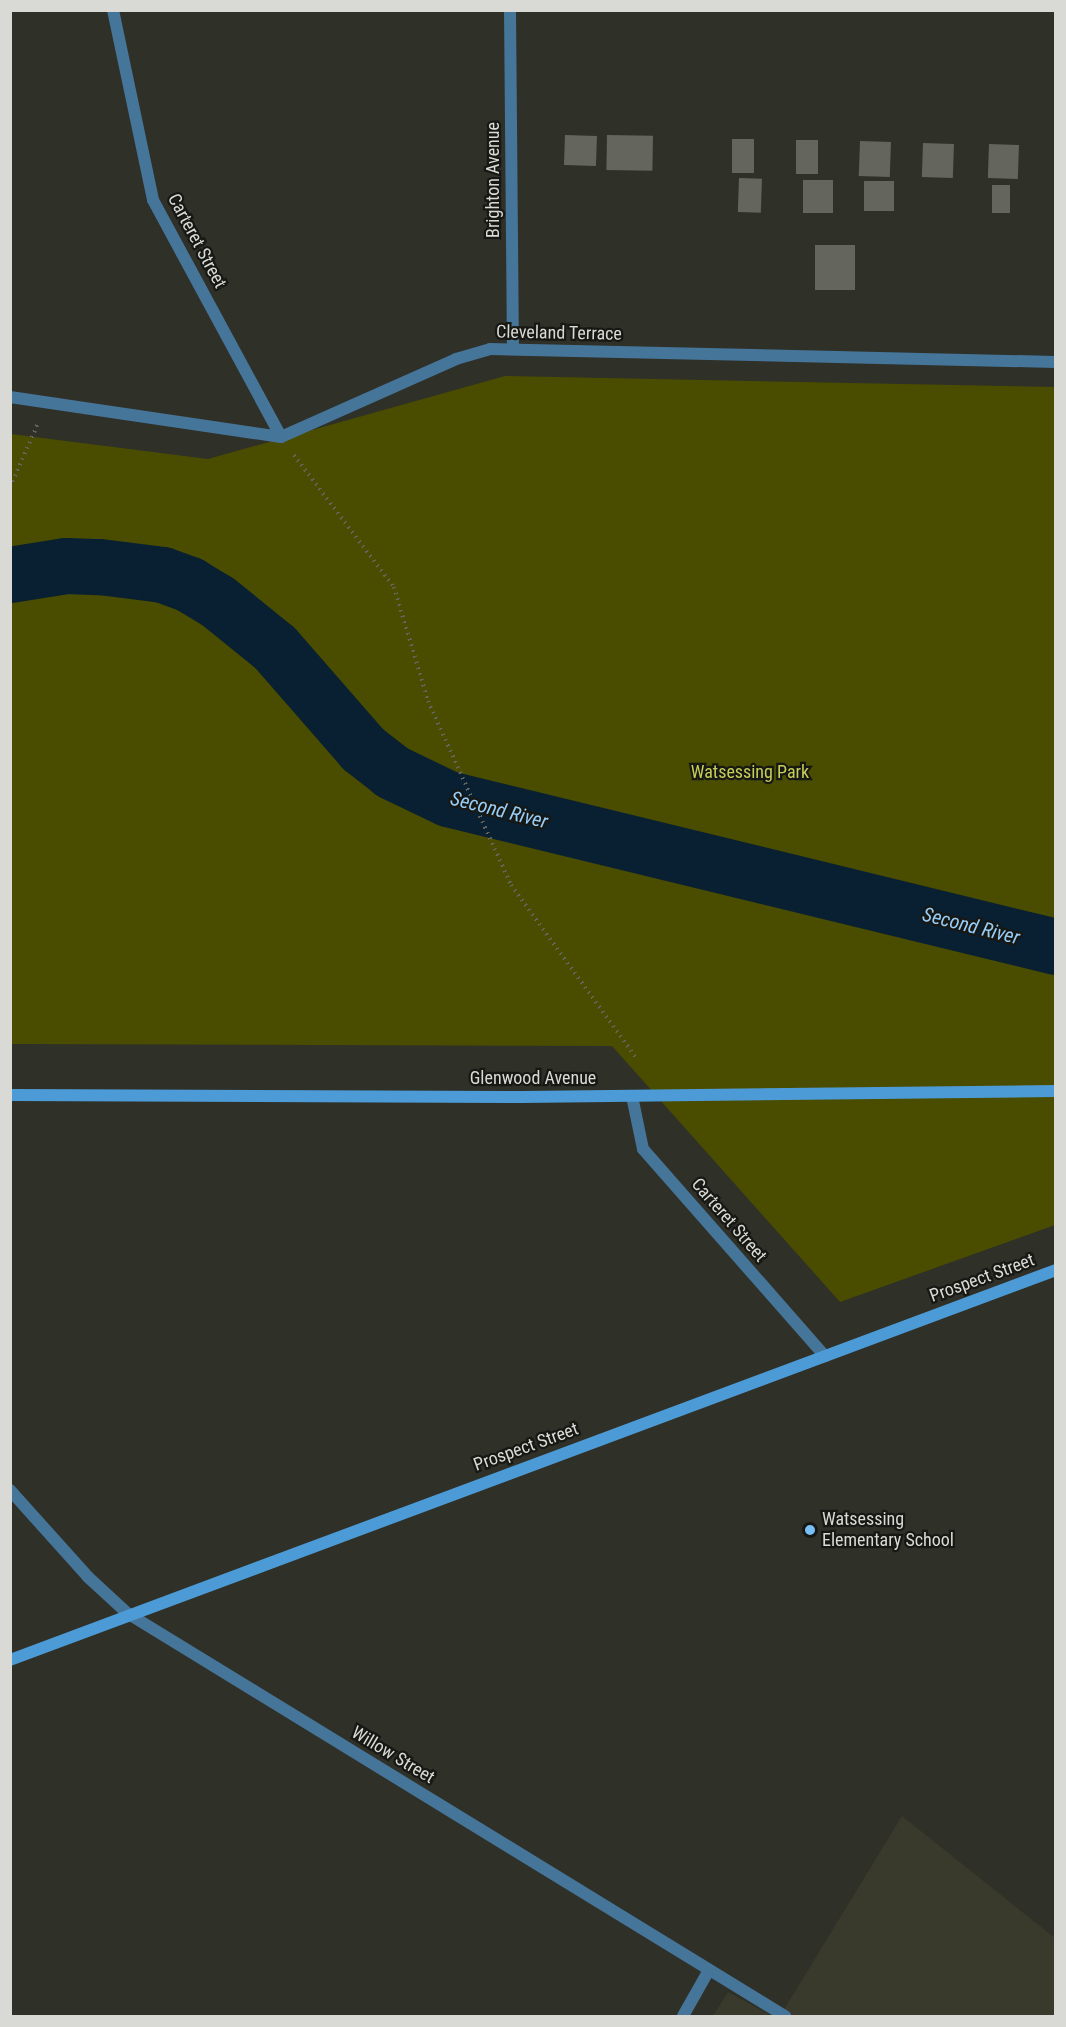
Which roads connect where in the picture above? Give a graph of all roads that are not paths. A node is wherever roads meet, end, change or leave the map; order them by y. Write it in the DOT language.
graph roads {
  1 [pos="113,10"];
  2 [pos="510,10"];
  3 [pos="513,349"];
  4 [pos="1056,362"];
  5 [pos="10,397"];
  6 [pos="281,437"];
  7 [pos="1056,1091"];
  8 [pos="10,1095"];
  9 [pos="632,1096"];
  10 [pos="1056,1270"];
  11 [pos="825,1356"];
  12 [pos="10,1490"];
  13 [pos="127,1613"];
  14 [pos="10,1659"];
  15 [pos="709,1970"];
  16 [pos="683,2016"];
  17 [pos="786,2016"];
  1 -- 6 [label="street, Carteret Street"];
  2 -- 3 [label="street, Brighton Avenue"];
  3 -- 4 [label="street, Cleveland Terrace"];
  3 -- 6 [label="street, Cleveland Terrace"];
  5 -- 6 [label="street"];
  7 -- 9 [label="street, Glenwood Avenue"];
  8 -- 9 [label="street, Glenwood Avenue"];
  9 -- 11 [label="street, Carteret Street"];
  10 -- 11 [label="street, Prospect Street"];
  11 -- 13 [label="street, Prospect Street"];
  12 -- 13 [label="street, Willow Street"];
  13 -- 14 [label="street, Prospect Street"];
  13 -- 15 [label="street, Willow Street"];
  15 -- 16 [label="street"];
  15 -- 17 [label="street, Willow Street"];
}
